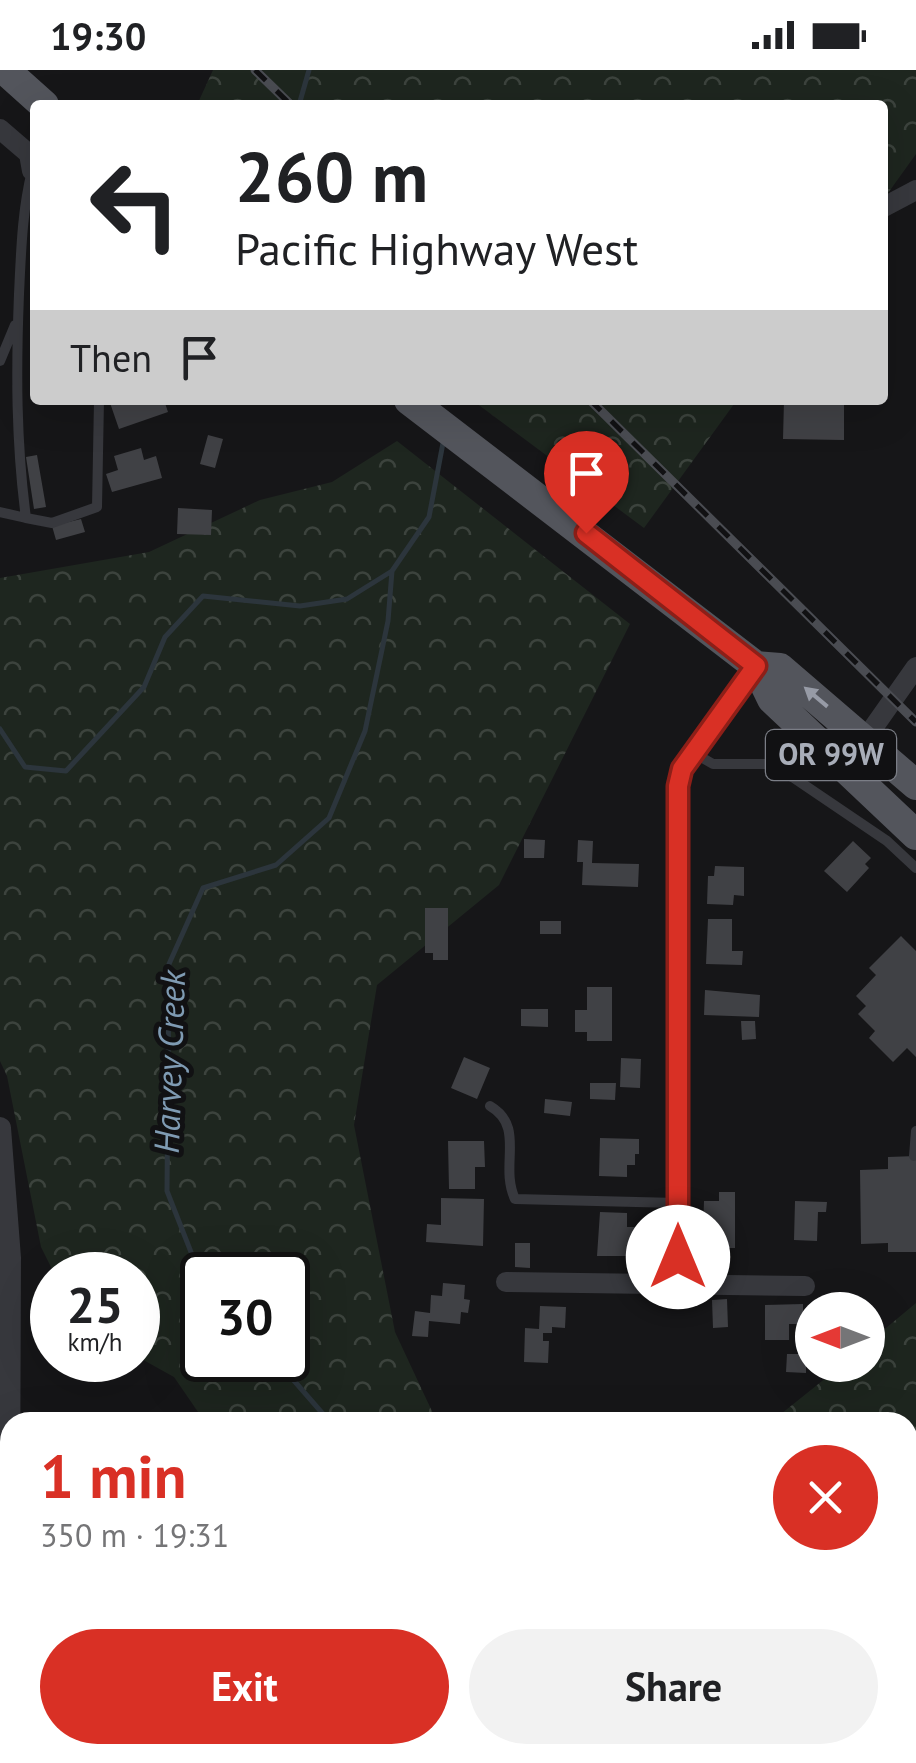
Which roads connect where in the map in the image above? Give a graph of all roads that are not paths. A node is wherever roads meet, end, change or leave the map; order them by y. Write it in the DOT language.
graph roads {
  1 [pos="5,70"];
  2 [pos="38,100"];
  3 [pos="0,129"];
  4 [pos="30,158"];
  5 [pos="916,190"];
  6 [pos="30,192"];
  7 [pos="888,205"];
  8 [pos="18,317"];
  9 [pos="0,361"];
  10 [pos="98,405"];
  11 [pos="416,405"];
  12 [pos="0,512"];
  13 [pos="26,518"];
  14 [pos="756,666"];
  15 [pos="916,667"];
  16 [pos="866,738"];
  17 [pos="694,753"];
  18 [pos="916,785"];
  19 [pos="916,835"];
  20 [pos="916,868"];
  21 [pos="490,1106"];
  22 [pos="0,1128"];
  23 [pos="916,1131"];
  24 [pos="914,1156"];
  25 [pos="678,1202"];
  26 [pos="506,1282"];
  27 [pos="678,1284"];
  28 [pos="806,1286"];
  29 [pos="10,1412"];
  1 -- 2 [label="main road"];
  3 -- 4 [label="street"];
  5 -- 7 [label="street"];
  6 -- 8 [label="lane"];
  8 -- 9 [label="lane"];
  8 -- 13 [label="lane"];
  10 -- 13 [label="lane"];
  11 -- 14 [label="main road, OR 99W"];
  12 -- 13 [label="lane"];
  16 -- 14 [label="main road, OR 99W, one-way"];
  14 -- 17 [label="street"];
  14 -- 19 [label="main road, OR 99W"];
  15 -- 16 [label="street"];
  16 -- 18 [label="main road, OR 99W"];
  17 -- 20 [label="lane"];
  17 -- 25 [label="street"];
  21 -- 25 [label="lane"];
  22 -- 29 [label="street"];
  23 -- 24 [label="lane"];
  25 -- 27 [label="street"];
  26 -- 27 [label="street"];
  27 -- 28 [label="street"];
}
